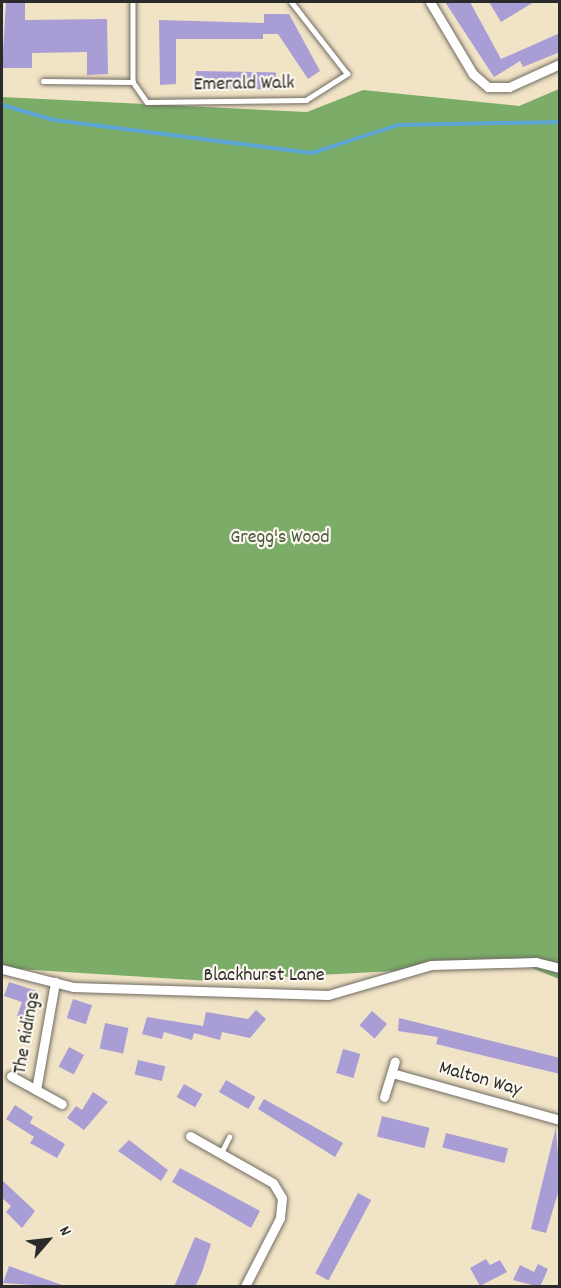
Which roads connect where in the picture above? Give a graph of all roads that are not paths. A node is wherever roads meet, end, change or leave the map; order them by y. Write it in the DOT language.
graph roads {
  1 [pos="133,2"];
  2 [pos="291,2"];
  3 [pos="430,2"];
  4 [pos="560,64"];
  5 [pos="43,81"];
  6 [pos="133,82"];
  7 [pos="560,968"];
  8 [pos="2,969"];
  9 [pos="55,982"];
  10 [pos="395,1062"];
  11 [pos="392,1074"];
  12 [pos="11,1076"];
  13 [pos="36,1090"];
  14 [pos="384,1096"];
  15 [pos="62,1104"];
  16 [pos="560,1120"];
  17 [pos="190,1136"];
  18 [pos="229,1137"];
  19 [pos="221,1153"];
  20 [pos="245,1287"];
  1 -- 6 [label="lane"];
  2 -- 6 [label="lane, Emerald Walk"];
  3 -- 4 [label="street"];
  5 -- 6 [label="lane"];
  7 -- 9 [label="street, Blackhurst Lane"];
  8 -- 9 [label="street, Blackhurst Lane"];
  9 -- 13 [label="street, The Ridings"];
  10 -- 11 [label="street"];
  11 -- 14 [label="street"];
  11 -- 16 [label="street, Malton Way"];
  12 -- 13 [label="street, The Ridings"];
  13 -- 15 [label="street, The Ridings"];
  17 -- 19 [label="street"];
  18 -- 19 [label="lane"];
  19 -- 20 [label="street"];
}
